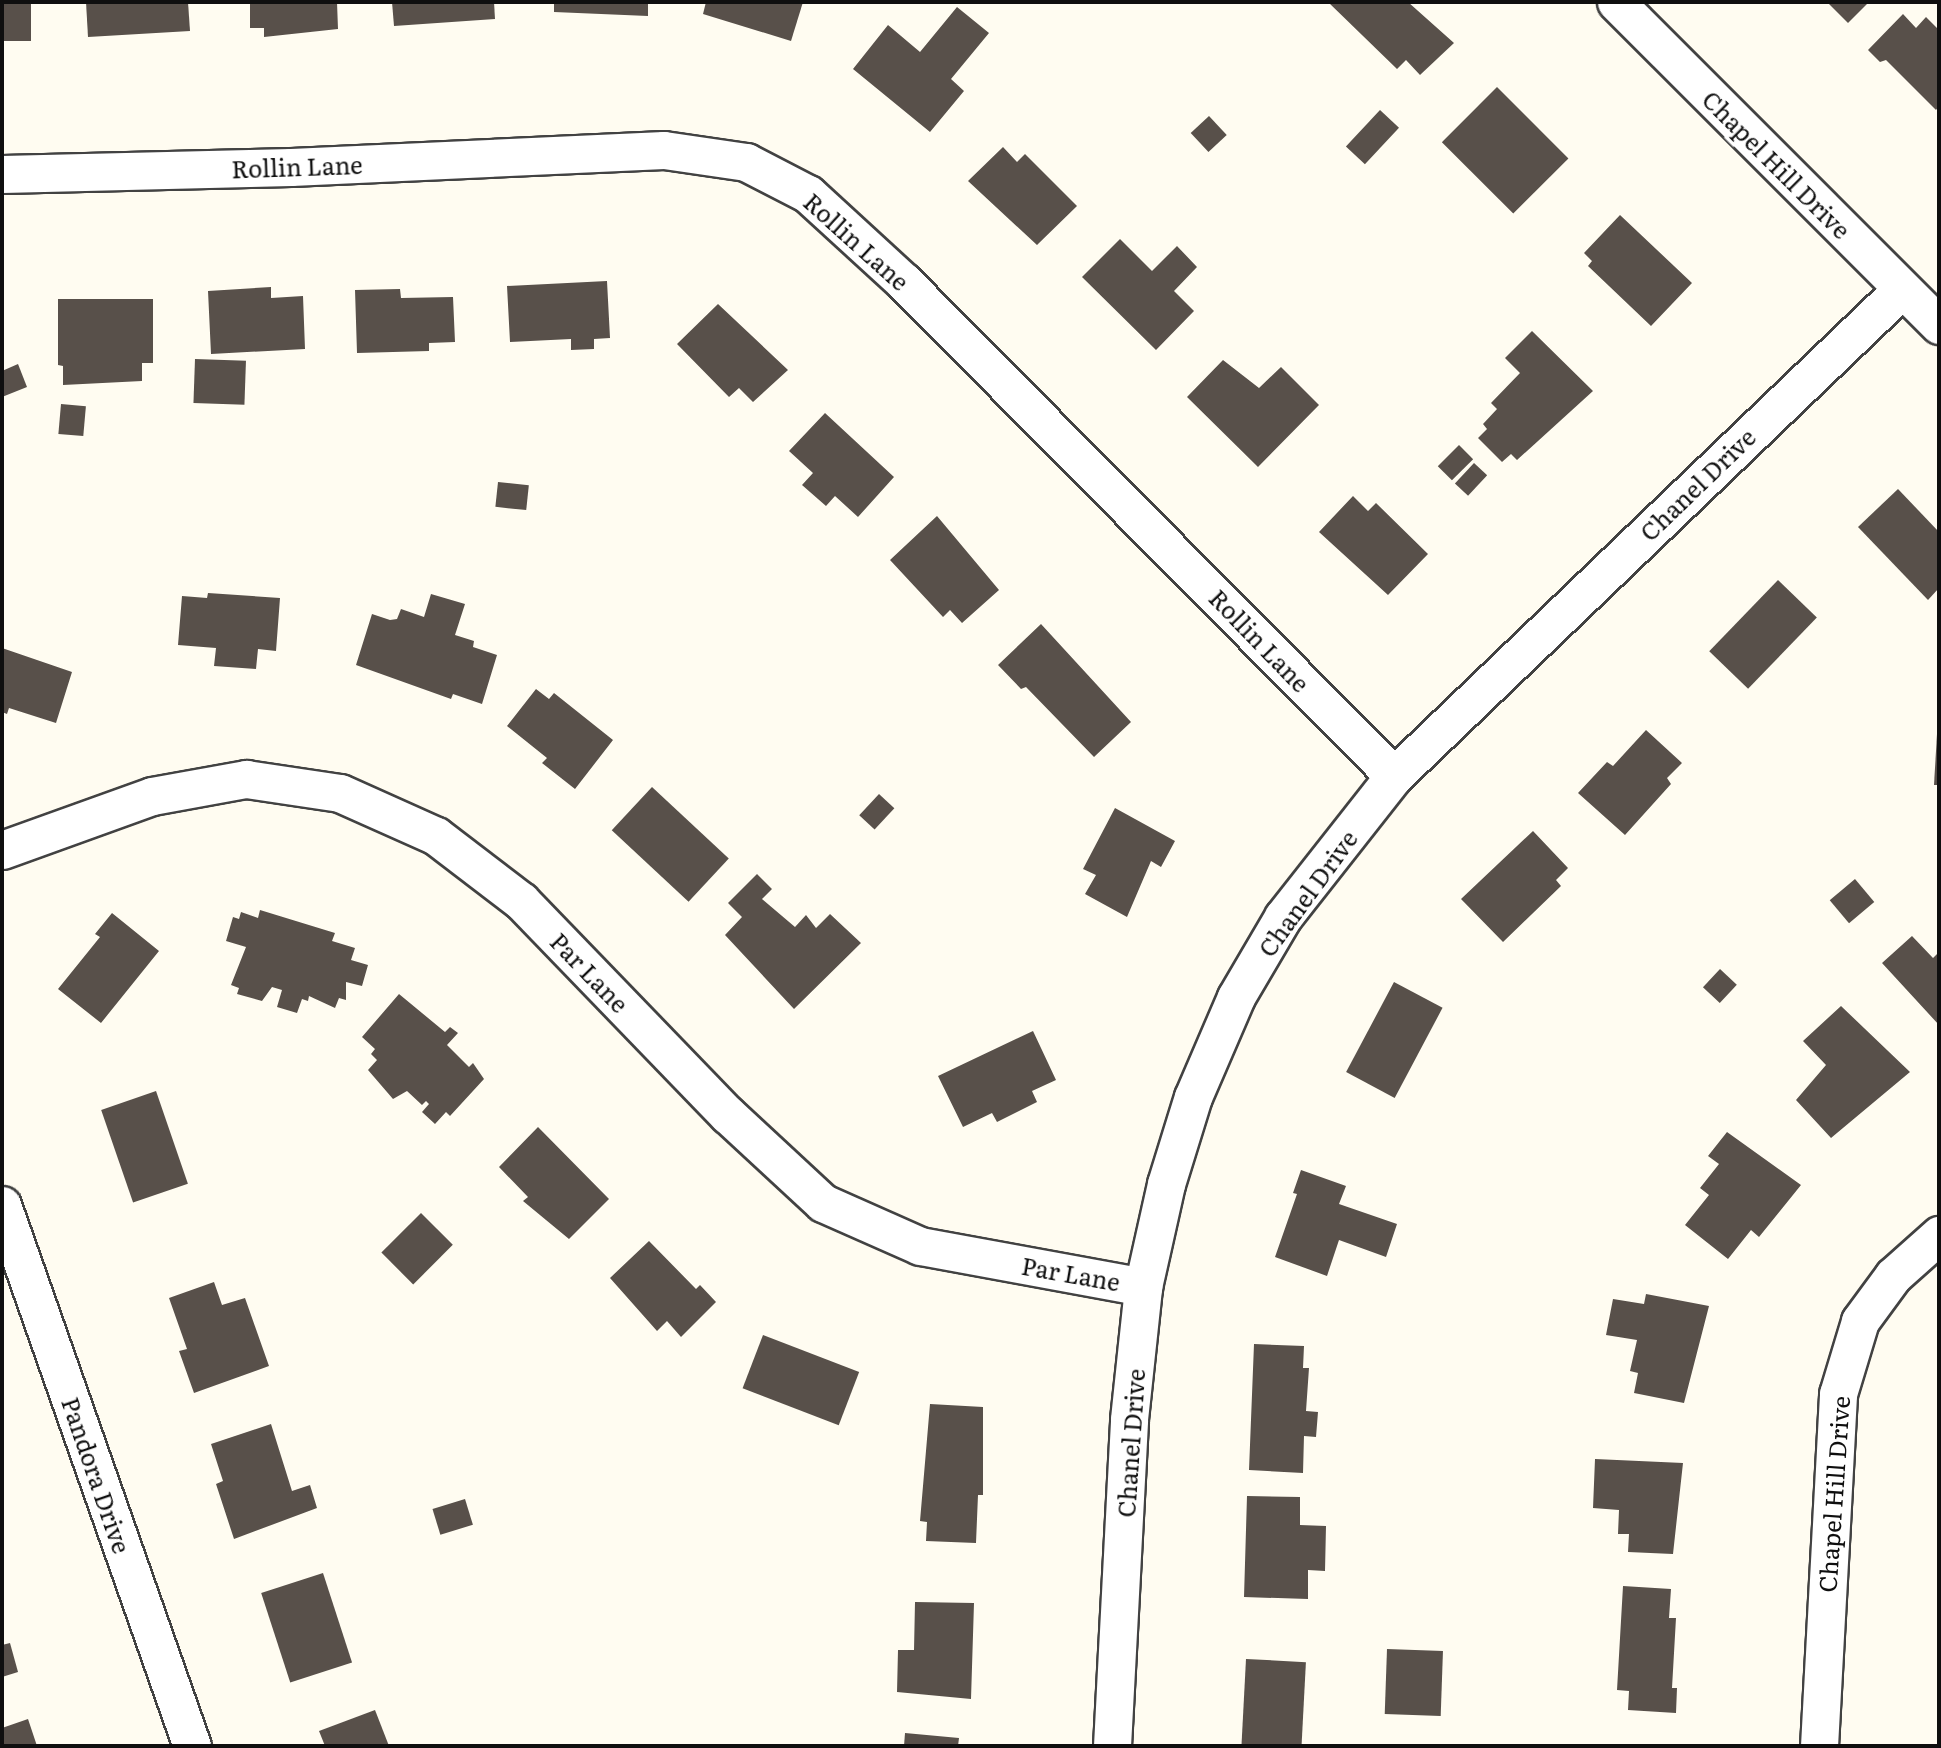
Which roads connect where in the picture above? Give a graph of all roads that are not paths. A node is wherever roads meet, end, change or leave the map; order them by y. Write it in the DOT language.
graph roads {
  1 [pos="1616,2"];
  2 [pos="2,174"];
  3 [pos="1902,289"];
  4 [pos="1939,325"];
  5 [pos="1394,776"];
  6 [pos="2,850"];
  7 [pos="2,1205"];
  8 [pos="1939,1235"];
  9 [pos="1143,1287"];
  10 [pos="192,1746"];
  11 [pos="1112,1746"];
  12 [pos="1819,1746"];
  1 -- 3 [label="street, Chapel Hill Drive"];
  2 -- 5 [label="street, Rollin Lane"];
  3 -- 4 [label="street, Chapel Hill Drive"];
  3 -- 5 [label="street, Chanel Drive"];
  5 -- 9 [label="street, Chanel Drive"];
  6 -- 9 [label="street, Par Lane"];
  7 -- 10 [label="street, Pandora Drive"];
  8 -- 12 [label="street, Chapel Hill Drive"];
  9 -- 11 [label="street, Chanel Drive"];
}
